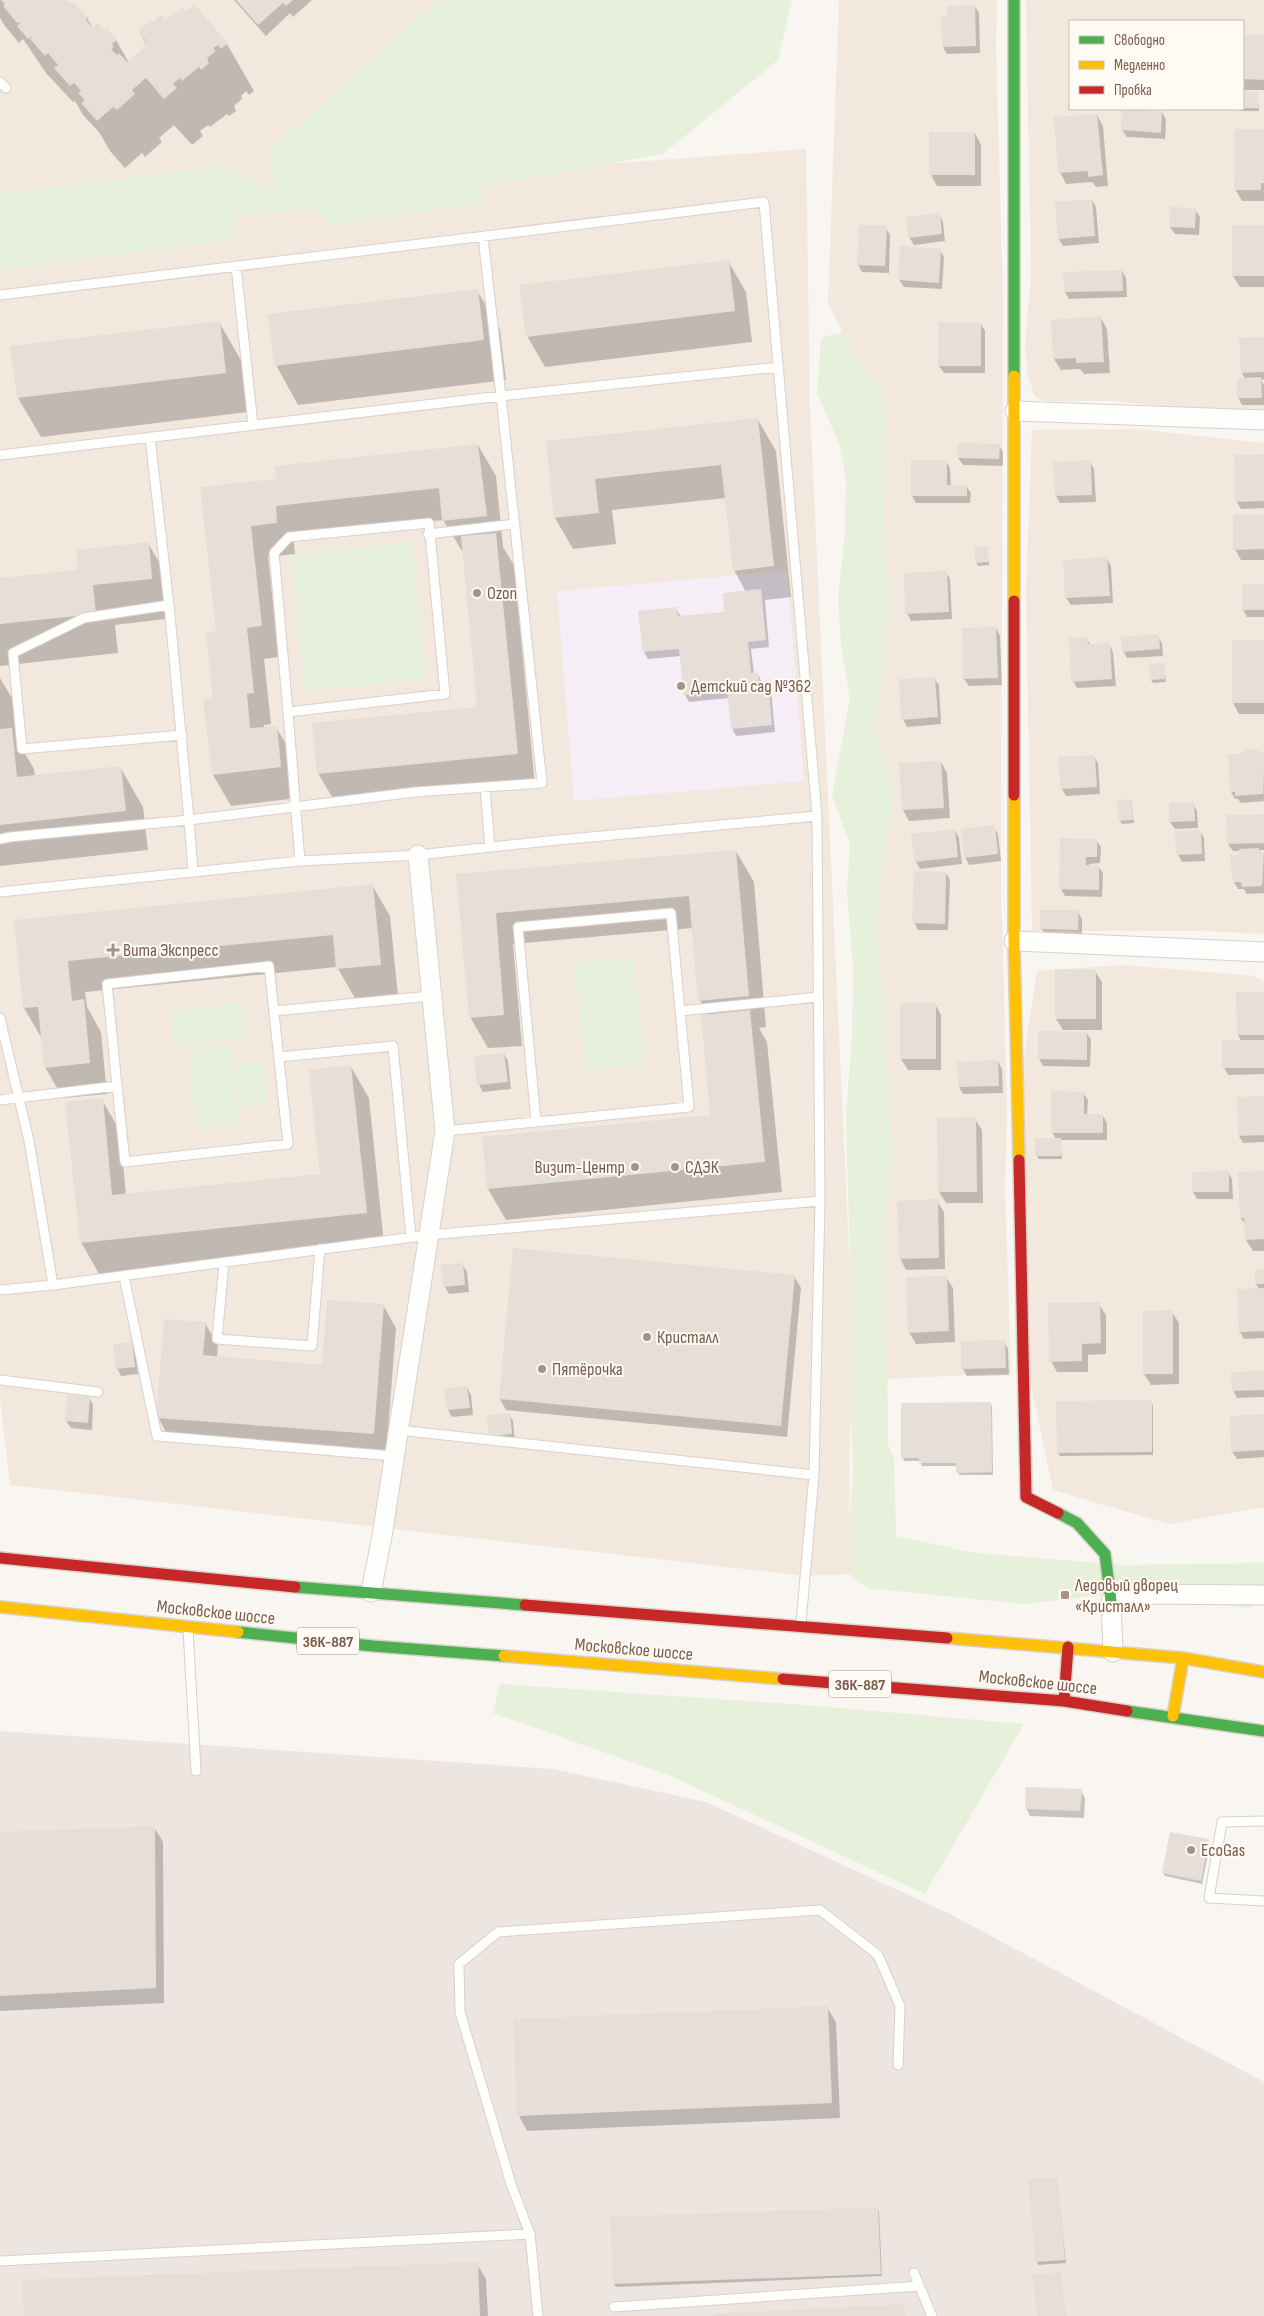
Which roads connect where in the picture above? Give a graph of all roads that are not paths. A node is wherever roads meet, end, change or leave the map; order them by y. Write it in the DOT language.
graph roads {
  1 [pos="1014,0"];
  2 [pos="483,237"];
  3 [pos="236,266"];
  4 [pos="0,295"];
  5 [pos="780,367"];
  6 [pos="501,396"];
  7 [pos="1015,410"];
  8 [pos="1264,420"];
  9 [pos="253,425"];
  10 [pos="150,438"];
  11 [pos="0,455"];
  12 [pos="515,524"];
  13 [pos="428,534"];
  14 [pos="169,605"];
  15 [pos="288,712"];
  16 [pos="182,735"];
  17 [pos="485,788"];
  18 [pos="296,806"];
  19 [pos="818,816"];
  20 [pos="189,820"];
  21 [pos="0,840"];
  22 [pos="490,847"];
  23 [pos="418,855"];
  24 [pos="300,861"];
  25 [pos="193,871"];
  26 [pos="0,892"];
  27 [pos="1014,941"];
  28 [pos="1264,952"];
  29 [pos="431,996"];
  30 [pos="818,997"];
  31 [pos="274,1011"];
  32 [pos="680,1011"];
  33 [pos="0,1018"];
  34 [pos="279,1057"];
  35 [pos="117,1086"];
  36 [pos="19,1098"];
  37 [pos="0,1100"];
  38 [pos="536,1121"];
  39 [pos="445,1131"];
  40 [pos="820,1201"];
  41 [pos="420,1236"];
  42 [pos="320,1249"];
  43 [pos="224,1263"];
  44 [pos="124,1276"];
  45 [pos="53,1285"];
  46 [pos="0,1290"];
  47 [pos="0,1380"];
  48 [pos="98,1392"];
  49 [pos="398,1430"];
  50 [pos="394,1456"];
  51 [pos="814,1475"];
  52 [pos="0,1558"];
  53 [pos="371,1592"];
  54 [pos="1264,1595"];
  55 [pos="1225,1596"];
  56 [pos="1111,1601"];
  57 [pos="1264,1604"];
  58 [pos="0,1607"];
  59 [pos="188,1626"];
  60 [pos="800,1626"];
  61 [pos="1068,1647"];
  62 [pos="1114,1652"];
  63 [pos="1183,1658"];
  64 [pos="1264,1672"];
  65 [pos="1064,1701"];
  66 [pos="1173,1716"];
  67 [pos="1264,1731"];
  68 [pos="196,1771"];
  69 [pos="1264,1821"];
  70 [pos="1264,1901"];
  71 [pos="898,2065"];
  72 [pos="530,2234"];
  73 [pos="0,2261"];
  74 [pos="914,2273"];
  75 [pos="919,2286"];
  76 [pos="614,2307"];
  77 [pos="538,2316"];
  78 [pos="932,2316"];
  1 -- 7 [label="main road"];
  2 -- 3 [label="lane"];
  2 -- 5 [label="lane"];
  2 -- 6 [label="lane"];
  3 -- 4 [label="lane"];
  3 -- 9 [label="lane"];
  5 -- 6 [label="lane"];
  5 -- 19 [label="lane"];
  6 -- 9 [label="lane"];
  6 -- 12 [label="lane"];
  7 -- 8 [label="street"];
  7 -- 27 [label="main road"];
  9 -- 10 [label="lane"];
  10 -- 11 [label="lane"];
  10 -- 14 [label="lane"];
  12 -- 13 [label="lane"];
  12 -- 17 [label="lane"];
  13 -- 15 [label="lane"];
  13 -- 15 [label="lane"];
  14 -- 16 [label="lane"];
  14 -- 16 [label="lane"];
  15 -- 18 [label="lane"];
  16 -- 20 [label="lane"];
  17 -- 18 [label="lane"];
  17 -- 22 [label="lane"];
  18 -- 20 [label="lane"];
  18 -- 24 [label="lane"];
  19 -- 22 [label="lane"];
  19 -- 30 [label="lane"];
  20 -- 21 [label="lane"];
  20 -- 25 [label="lane"];
  22 -- 23 [label="lane"];
  23 -- 24 [label="lane"];
  23 -- 29 [label="street"];
  24 -- 25 [label="lane"];
  25 -- 26 [label="lane"];
  27 -- 28 [label="street"];
  27 -- 56 [label="main road"];
  29 -- 31 [label="lane"];
  29 -- 39 [label="street"];
  30 -- 32 [label="lane"];
  30 -- 40 [label="lane"];
  31 -- 34 [label="lane"];
  31 -- 35 [label="lane"];
  32 -- 38 [label="lane"];
  32 -- 38 [label="lane"];
  33 -- 36 [label="lane"];
  34 -- 35 [label="lane"];
  34 -- 41 [label="lane"];
  35 -- 36 [label="lane"];
  36 -- 37 [label="lane"];
  36 -- 45 [label="lane"];
  38 -- 39 [label="lane"];
  39 -- 41 [label="street"];
  40 -- 41 [label="lane"];
  40 -- 51 [label="lane"];
  41 -- 42 [label="lane"];
  41 -- 49 [label="street"];
  42 -- 43 [label="lane"];
  42 -- 43 [label="lane"];
  43 -- 44 [label="lane"];
  44 -- 45 [label="lane"];
  44 -- 50 [label="lane"];
  45 -- 46 [label="lane"];
  47 -- 48 [label="lane"];
  49 -- 50 [label="street"];
  49 -- 51 [label="lane"];
  50 -- 53 [label="street"];
  51 -- 60 [label="lane"];
  52 -- 53 [label="main road, Московское шоссе"];
  53 -- 60 [label="main road, Московское шоссе"];
  54 -- 55 [label="street"];
  55 -- 56 [label="street"];
  55 -- 57 [label="street"];
  56 -- 62 [label="street"];
  58 -- 59 [label="main road, Московское шоссе / 36К-887"];
  59 -- 65 [label="main road, Московское шоссе / 36К-887"];
  59 -- 68 [label="lane"];
  60 -- 61 [label="main road, Московское шоссе"];
  61 -- 62 [label="main road, Московское шоссе"];
  61 -- 65 [label="main road"];
  62 -- 63 [label="main road, Московское шоссе"];
  63 -- 64 [label="main road, Московское шоссе"];
  63 -- 66 [label="main road"];
  65 -- 66 [label="main road, Московское шоссе / 36К-887"];
  66 -- 67 [label="main road, Московское шоссе / 36К-887"];
  69 -- 70 [label="lane"];
  71 -- 72 [label="lane"];
  72 -- 73 [label="lane"];
  72 -- 77 [label="lane"];
  74 -- 75 [label="lane"];
  75 -- 76 [label="lane"];
  75 -- 78 [label="lane"];
}
